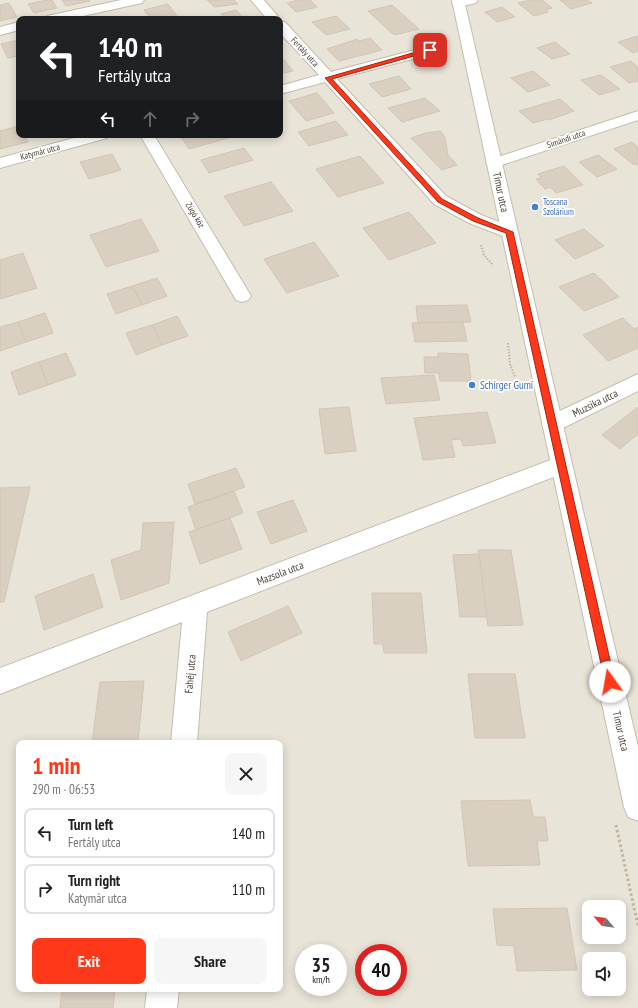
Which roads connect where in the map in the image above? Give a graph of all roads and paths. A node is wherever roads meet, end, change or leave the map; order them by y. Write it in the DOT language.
graph roads {
  1 [pos="138,0"];
  2 [pos="257,0"];
  3 [pos="463,1"];
  4 [pos="66,16"];
  5 [pos="271,16"];
  6 [pos="16,27"];
  7 [pos="283,28"];
  8 [pos="0,31"];
  9 [pos="430,50"];
  10 [pos="328,78"];
  11 [pos="283,89"];
  12 [pos="638,115"];
  13 [pos="91,138"];
  14 [pos="149,138"];
  15 [pos="0,162"];
  16 [pos="494,163"];
  17 [pos="509,232"];
  18 [pos="242,296"];
  19 [pos="638,382"];
  20 [pos="552,424"];
  21 [pos="561,465"];
  22 [pos="196,606"];
  23 [pos="0,681"];
  24 [pos="184,740"];
  25 [pos="638,806"];
  26 [pos="163,992"];
  27 [pos="161,1008"];
  1 -- 4 [label="street"];
  2 -- 5 [label="street"];
  3 -- 16 [label="street, Timur utca"];
  6 -- 8 [label="street"];
  7 -- 10 [label="street, Fertály utca"];
  9 -- 10 [label="street"];
  10 -- 11 [label="street"];
  10 -- 17 [label="street, Fertály utca"];
  12 -- 16 [label="street, Simándi utca"];
  13 -- 15 [label="street, Katymár utca"];
  14 -- 18 [label="street, Zúgó köz"];
  16 -- 17 [label="street, Timur utca"];
  17 -- 20 [label="street, Timur utca"];
  19 -- 20 [label="street, Muzsika utca"];
  20 -- 21 [label="street, Timur utca"];
  21 -- 22 [label="street, Mazsola utca"];
  21 -- 25 [label="street, Timur utca"];
  22 -- 23 [label="street, Mazsola utca"];
  22 -- 24 [label="street, Fahéj utca"];
  26 -- 27 [label="street"];
}
